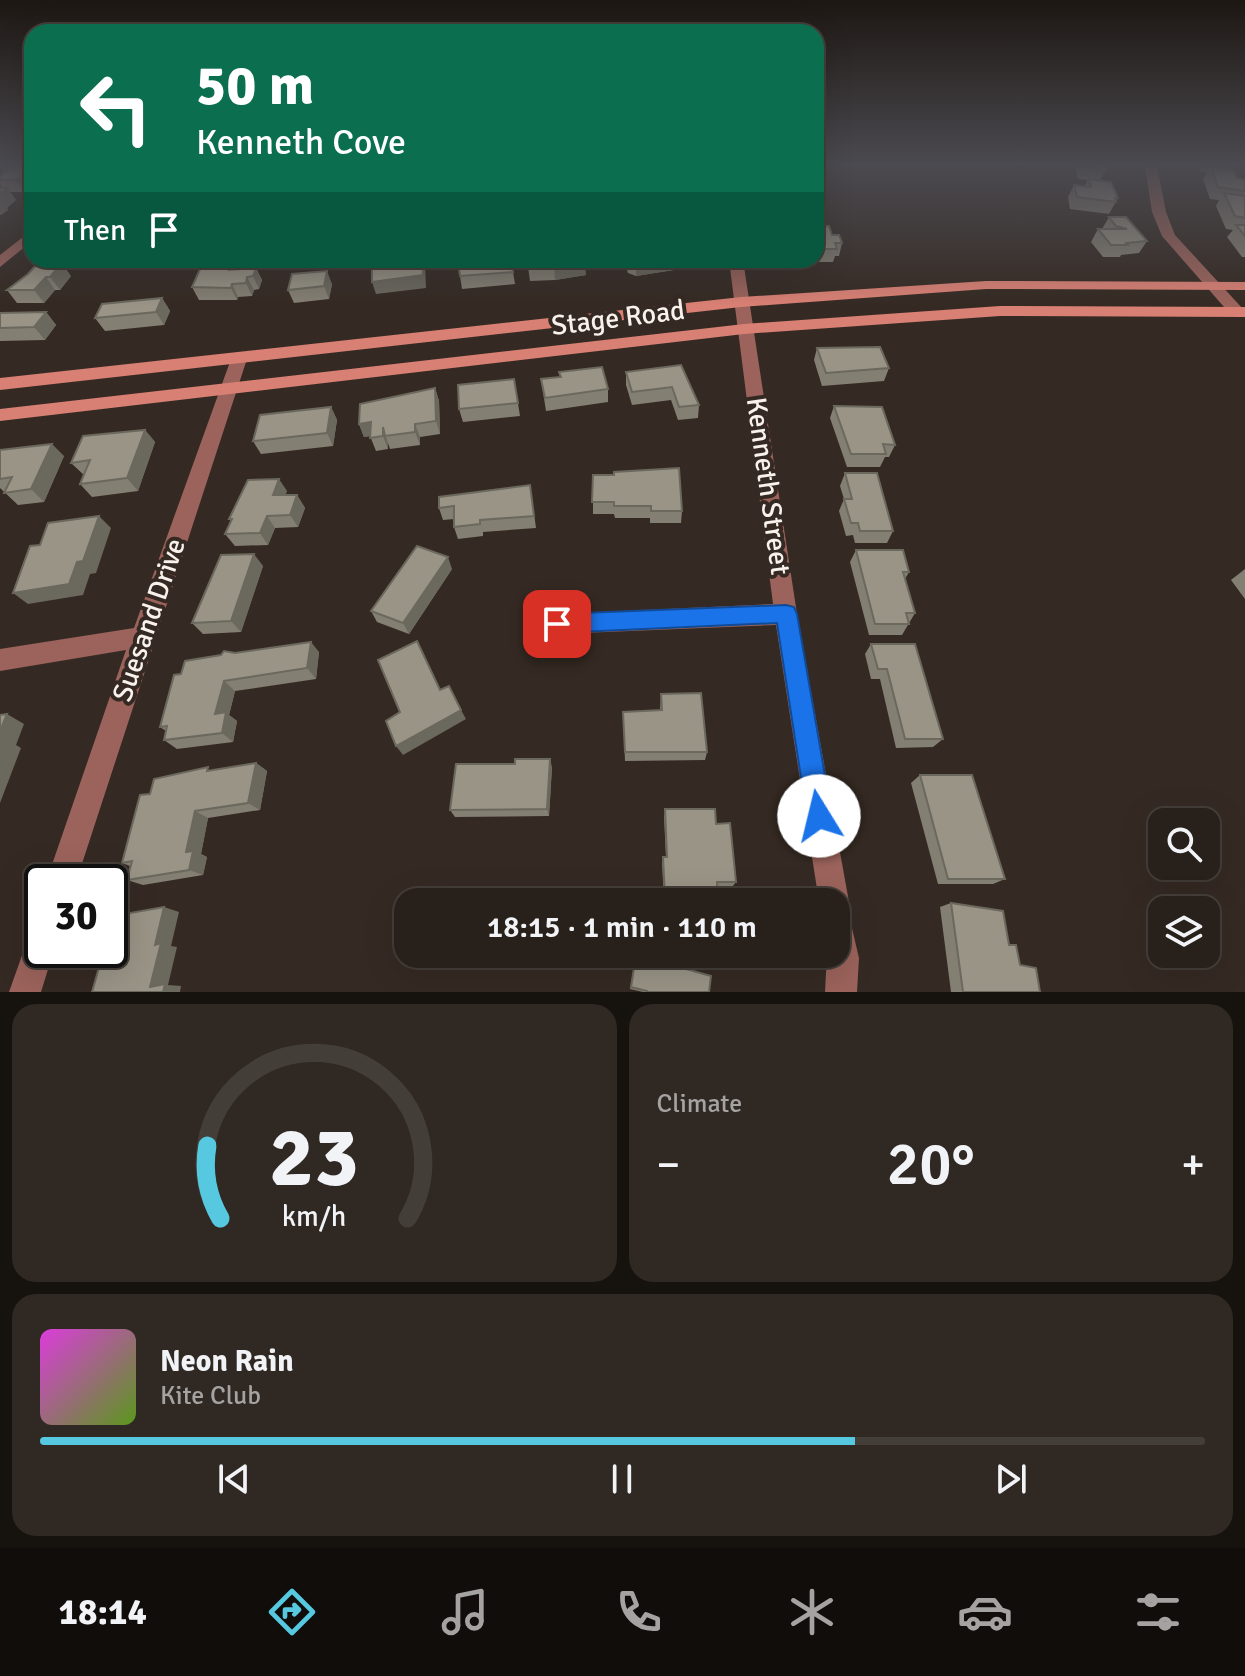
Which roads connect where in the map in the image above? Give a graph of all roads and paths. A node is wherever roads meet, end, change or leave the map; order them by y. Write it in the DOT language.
graph roads {
  1 [pos="1159,212"];
  2 [pos="24,241"];
  3 [pos="0,263"];
  4 [pos="737,268"];
  5 [pos="1213,286"];
  6 [pos="1245,286"];
  7 [pos="741,302"];
  8 [pos="1241,312"];
  9 [pos="744,329"];
  10 [pos="239,359"];
  11 [pos="0,384"];
  12 [pos="231,389"];
  13 [pos="0,415"];
  14 [pos="786,614"];
  15 [pos="557,624"];
  16 [pos="142,637"];
  17 [pos="0,660"];
  18 [pos="67,864"];
  19 [pos="832,888"];
  20 [pos="33,968"];
  21 [pos="842,968"];
  22 [pos="25,992"];
  23 [pos="841,992"];
  1 -- 5 [label="street"];
  2 -- 3 [label="street"];
  4 -- 7 [label="street, Kenneth Street"];
  5 -- 6 [label="main road, Stage Road"];
  5 -- 7 [label="main road, Stage Road"];
  5 -- 8 [label="street"];
  7 -- 9 [label="street, Kenneth Street"];
  7 -- 10 [label="main road, Stage Road"];
  8 -- 9 [label="main road, Stage Road"];
  9 -- 12 [label="main road, Stage Road"];
  9 -- 14 [label="street, Kenneth Street"];
  10 -- 11 [label="main road, Stage Road"];
  10 -- 12 [label="street, Suesand Drive"];
  12 -- 13 [label="main road, Stage Road"];
  12 -- 16 [label="street, Suesand Drive"];
  14 -- 15 [label="street"];
  14 -- 19 [label="street, Kenneth Street"];
  16 -- 17 [label="street"];
  16 -- 18 [label="street, Suesand Drive"];
  20 -- 22 [label="street"];
  21 -- 23 [label="street"];
}
